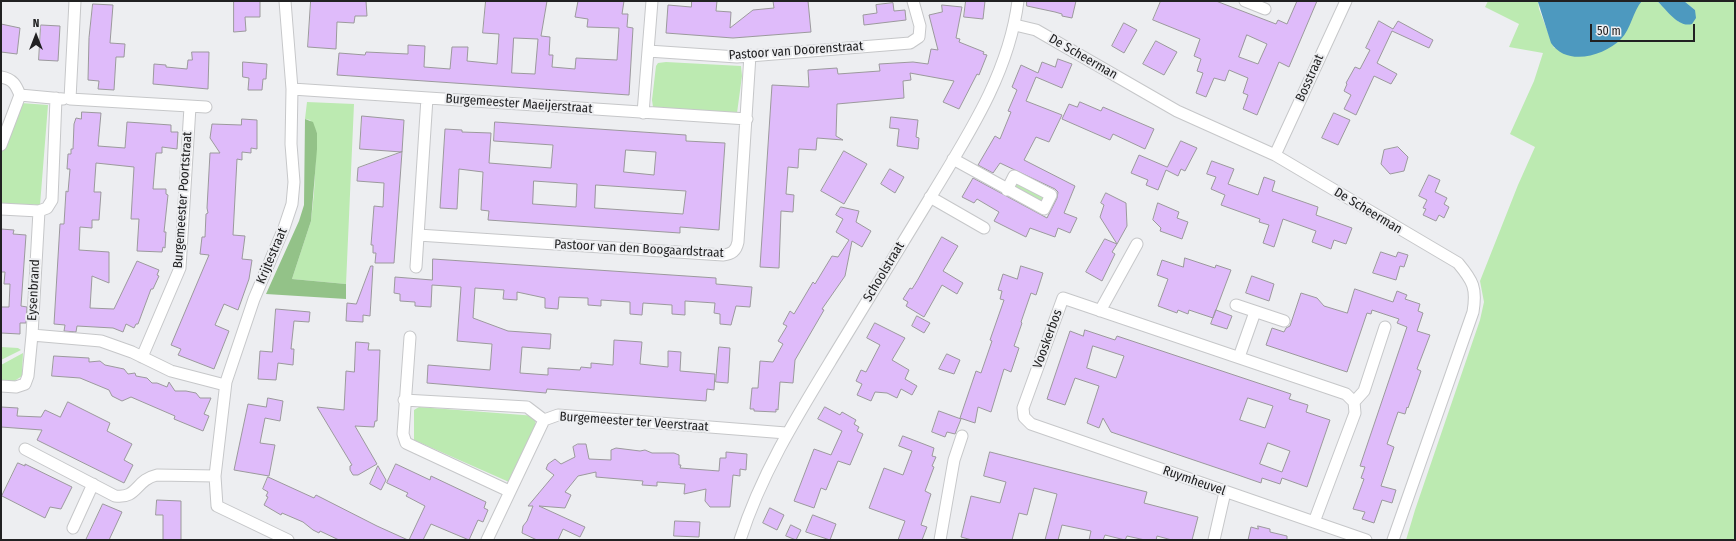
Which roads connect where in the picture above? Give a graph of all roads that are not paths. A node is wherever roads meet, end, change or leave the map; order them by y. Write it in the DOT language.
graph roads {
  1 [pos="75,1"];
  2 [pos="285,1"];
  3 [pos="652,1"];
  4 [pos="913,1"];
  5 [pos="1018,1"];
  6 [pos="1245,1"];
  7 [pos="1346,1"];
  8 [pos="1265,9"];
  9 [pos="1015,25"];
  10 [pos="648,51"];
  11 [pos="750,55"];
  12 [pos="1,77"];
  13 [pos="292,89"];
  14 [pos="20,95"];
  15 [pos="56,98"];
  16 [pos="427,98"];
  17 [pos="70,99"];
  18 [pos="190,107"];
  19 [pos="206,107"];
  20 [pos="643,113"];
  21 [pos="746,119"];
  22 [pos="1,145"];
  23 [pos="1275,155"];
  24 [pos="953,159"];
  25 [pos="1007,190"];
  26 [pos="930,197"];
  27 [pos="1,209"];
  28 [pos="39,211"];
  29 [pos="984,228"];
  30 [pos="418,235"];
  31 [pos="1137,244"];
  32 [pos="416,267"];
  33 [pos="1236,305"];
  34 [pos="1100,311"];
  35 [pos="1255,312"];
  36 [pos="1284,321"];
  37 [pos="1385,327"];
  38 [pos="32,335"];
  39 [pos="410,337"];
  40 [pos="142,357"];
  41 [pos="1239,357"];
  42 [pos="226,385"];
  43 [pos="1,386"];
  44 [pos="404,400"];
  45 [pos="1354,402"];
  46 [pos="1024,417"];
  47 [pos="544,420"];
  48 [pos="786,433"];
  49 [pos="962,436"];
  50 [pos="25,449"];
  51 [pos="215,476"];
  52 [pos="93,484"];
  53 [pos="509,491"];
  54 [pos="1225,492"];
  55 [pos="1314,522"];
  56 [pos="73,528"];
  57 [pos="288,540"];
  58 [pos="487,540"];
  59 [pos="740,540"];
  60 [pos="940,540"];
  61 [pos="1214,540"];
  62 [pos="1366,540"];
  63 [pos="1393,540"];
  1 -- 17 [label="street"];
  2 -- 13 [label="street, Krijtestraat"];
  3 -- 10 [label="street"];
  4 -- 11 [label="street, Pastoor van Doorenstraat"];
  5 -- 9 [label="street, Schoolstraat"];
  6 -- 8 [label="street"];
  7 -- 23 [label="street, Bosstraat"];
  9 -- 23 [label="street, De Scheerman"];
  9 -- 24 [label="street, Schoolstraat"];
  10 -- 11 [label="street, Pastoor van Doorenstraat"];
  10 -- 20 [label="street"];
  11 -- 21 [label="street, Pastoor van den Boogaardstraat"];
  12 -- 14 [label="street"];
  13 -- 16 [label="street, Burgemeester Maeijerstraat"];
  13 -- 42 [label="street, Krijtestraat"];
  14 -- 15 [label="street"];
  14 -- 22 [label="street"];
  15 -- 17 [label="street"];
  15 -- 28 [label="street"];
  16 -- 20 [label="street, Burgemeester Maeijerstraat"];
  16 -- 30 [label="street"];
  17 -- 18 [label="street"];
  18 -- 19 [label="street"];
  18 -- 40 [label="street, Burgemeester Poortstraat"];
  20 -- 21 [label="street, Burgemeester Maeijerstraat"];
  21 -- 30 [label="street, Pastoor van den Boogaardstraat"];
  23 -- 63 [label="street, De Scheerman"];
  24 -- 25 [label="street"];
  24 -- 26 [label="street, Schoolstraat"];
  26 -- 29 [label="street"];
  26 -- 48 [label="street, Schoolstraat"];
  27 -- 28 [label="street"];
  28 -- 38 [label="street, Eysenbrand"];
  30 -- 32 [label="street"];
  31 -- 34 [label="street"];
  33 -- 35 [label="street"];
  34 -- 41 [label="street, Vooskerbos"];
  34 -- 46 [label="street, Vooskerbos"];
  35 -- 36 [label="street"];
  35 -- 41 [label="street"];
  37 -- 45 [label="street"];
  38 -- 40 [label="street, Eysenbrand"];
  38 -- 43 [label="street"];
  39 -- 44 [label="street"];
  40 -- 42 [label="street, Eysenbrand"];
  41 -- 45 [label="street, Vooskerbos"];
  42 -- 51 [label="street, Krijtestraat"];
  44 -- 47 [label="street"];
  44 -- 53 [label="street"];
  45 -- 55 [label="street"];
  46 -- 54 [label="street, Ruymheuvel"];
  47 -- 48 [label="street, Burgemeester ter Veerstraat"];
  47 -- 53 [label="street, Burgemeester ter Veerstraat"];
  48 -- 59 [label="street, Schoolstraat"];
  49 -- 60 [label="street"];
  50 -- 52 [label="street"];
  51 -- 52 [label="street"];
  51 -- 57 [label="street, Krijtestraat"];
  52 -- 56 [label="street"];
  53 -- 58 [label="street, Burgemeester ter Veerstraat"];
  54 -- 55 [label="street, Ruymheuvel"];
  54 -- 61 [label="street"];
  55 -- 62 [label="street, Ruymheuvel"];
}
